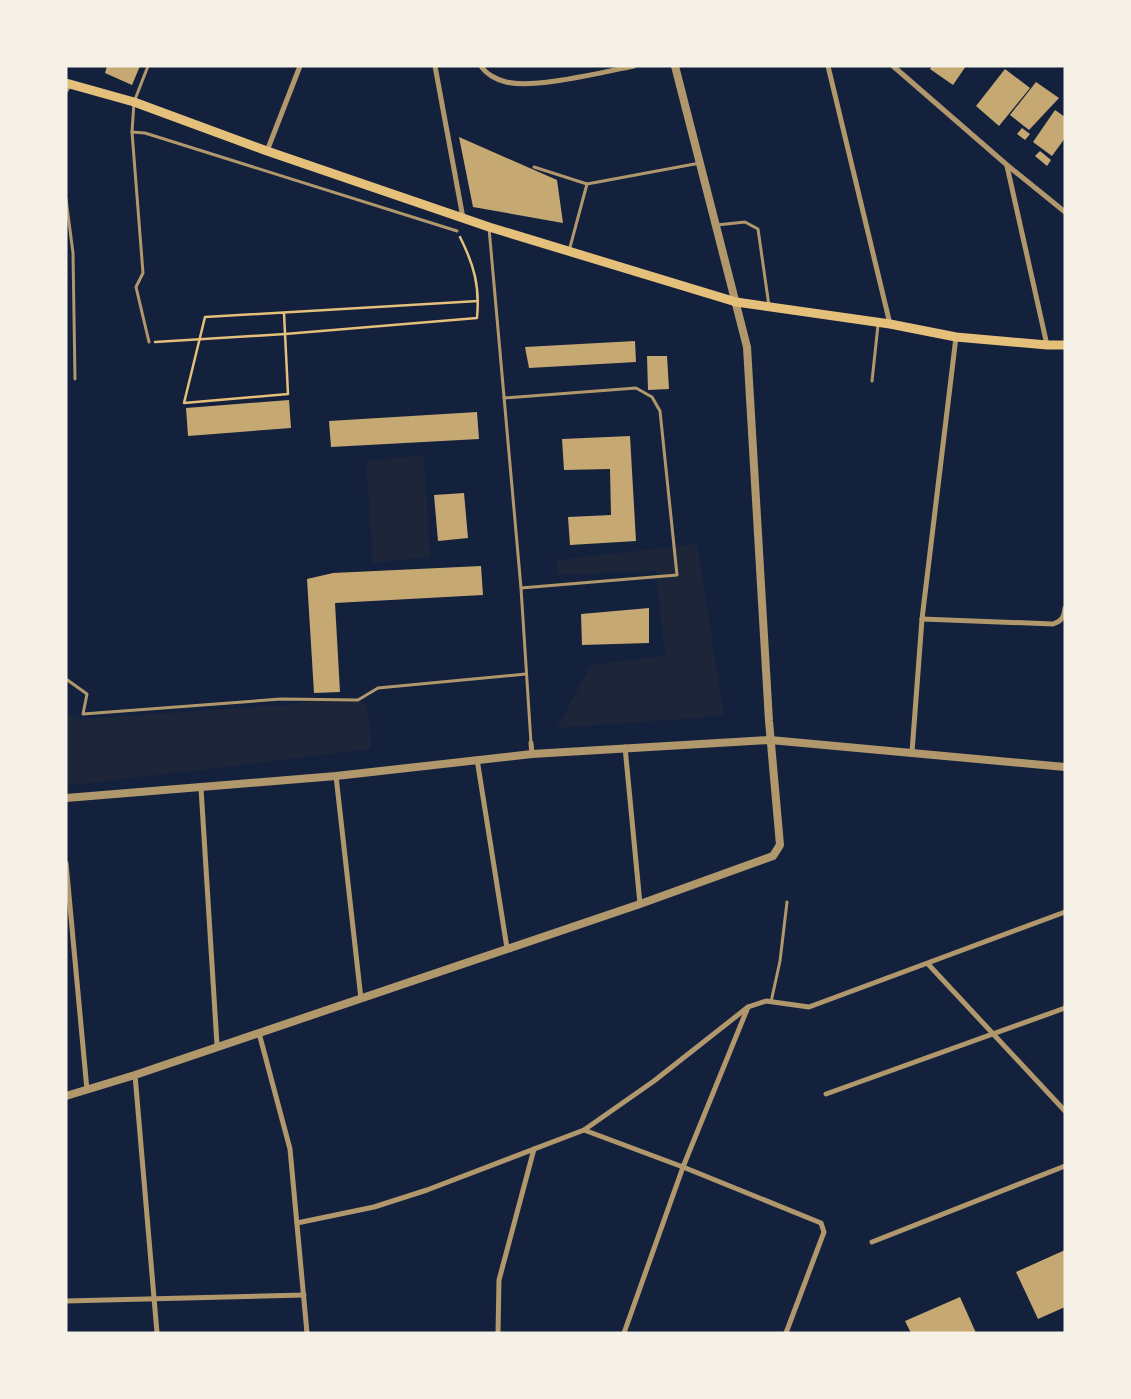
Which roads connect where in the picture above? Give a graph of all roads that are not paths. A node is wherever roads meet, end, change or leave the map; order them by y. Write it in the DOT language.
graph roads {
  1 [pos="148,66"];
  2 [pos="300,66"];
  3 [pos="435,66"];
  4 [pos="481,66"];
  5 [pos="634,66"];
  6 [pos="675,66"];
  7 [pos="828,66"];
  8 [pos="893,66"];
  9 [pos="68,86"];
  10 [pos="134,102"];
  11 [pos="132,132"];
  12 [pos="267,151"];
  13 [pos="701,163"];
  14 [pos="1007,165"];
  15 [pos="534,167"];
  16 [pos="587,184"];
  17 [pos="66,199"];
  18 [pos="1065,212"];
  19 [pos="463,218"];
  20 [pos="717,225"];
  21 [pos="489,227"];
  22 [pos="457,232"];
  23 [pos="569,251"];
  24 [pos="736,302"];
  25 [pos="769,306"];
  26 [pos="878,322"];
  27 [pos="890,324"];
  28 [pos="956,337"];
  29 [pos="149,342"];
  30 [pos="1047,345"];
  31 [pos="1065,345"];
  32 [pos="76,379"];
  33 [pos="872,381"];
  34 [pos="504,398"];
  35 [pos="521,588"];
  36 [pos="1065,608"];
  37 [pos="922,619"];
  38 [pos="526,674"];
  39 [pos="66,679"];
  40 [pos="770,740"];
  41 [pos="531,743"];
  42 [pos="625,747"];
  43 [pos="912,752"];
  44 [pos="532,754"];
  45 [pos="477,759"];
  46 [pos="1065,767"];
  47 [pos="336,776"];
  48 [pos="201,788"];
  49 [pos="66,798"];
  50 [pos="66,863"];
  51 [pos="787,902"];
  52 [pos="640,904"];
  53 [pos="1065,912"];
  54 [pos="507,948"];
  55 [pos="928,964"];
  56 [pos="361,999"];
  57 [pos="771,1002"];
  58 [pos="748,1007"];
  59 [pos="1065,1008"];
  60 [pos="259,1033"];
  61 [pos="994,1033"];
  62 [pos="218,1046"];
  63 [pos="135,1075"];
  64 [pos="87,1090"];
  65 [pos="826,1094"];
  66 [pos="66,1096"];
  67 [pos="1065,1111"];
  68 [pos="584,1130"];
  69 [pos="534,1150"];
  70 [pos="1065,1166"];
  71 [pos="683,1167"];
  72 [pos="297,1223"];
  73 [pos="872,1242"];
  74 [pos="304,1294"];
  75 [pos="153,1297"];
  76 [pos="66,1301"];
  77 [pos="157,1333"];
  78 [pos="307,1333"];
  79 [pos="498,1333"];
  80 [pos="624,1333"];
  81 [pos="786,1333"];
  1 -- 10 [label="lane"];
  2 -- 12 [label="street"];
  3 -- 19 [label="street"];
  4 -- 5 [label="street"];
  6 -- 13 [label="street"];
  7 -- 27 [label="street"];
  8 -- 14 [label="street"];
  9 -- 10 [label="main road"];
  10 -- 11 [label="lane"];
  10 -- 12 [label="main road"];
  11 -- 22 [label="lane"];
  11 -- 29 [label="lane"];
  12 -- 19 [label="main road"];
  13 -- 16 [label="lane"];
  13 -- 20 [label="street"];
  14 -- 18 [label="street"];
  14 -- 30 [label="street"];
  15 -- 16 [label="lane"];
  16 -- 23 [label="lane"];
  17 -- 32 [label="lane"];
  19 -- 21 [label="main road"];
  20 -- 24 [label="street"];
  20 -- 25 [label="lane"];
  21 -- 23 [label="main road"];
  21 -- 34 [label="lane"];
  23 -- 24 [label="main road"];
  24 -- 25 [label="main road"];
  24 -- 40 [label="street"];
  25 -- 26 [label="main road"];
  26 -- 27 [label="main road"];
  26 -- 33 [label="lane"];
  27 -- 28 [label="main road"];
  28 -- 30 [label="main road"];
  28 -- 37 [label="street"];
  30 -- 31 [label="main road"];
  34 -- 35 [label="lane"];
  34 -- 35 [label="lane"];
  35 -- 38 [label="lane"];
  36 -- 37 [label="street"];
  37 -- 43 [label="street"];
  38 -- 39 [label="lane"];
  38 -- 41 [label="lane"];
  40 -- 42 [label="street"];
  40 -- 43 [label="street"];
  40 -- 52 [label="street"];
  41 -- 44 [label="street"];
  42 -- 44 [label="street"];
  42 -- 52 [label="street"];
  43 -- 46 [label="street"];
  44 -- 45 [label="street"];
  45 -- 47 [label="street"];
  45 -- 54 [label="street"];
  47 -- 48 [label="street"];
  47 -- 56 [label="street"];
  48 -- 49 [label="street"];
  48 -- 62 [label="street"];
  50 -- 64 [label="street"];
  51 -- 57 [label="lane"];
  52 -- 54 [label="street"];
  53 -- 55 [label="street"];
  54 -- 56 [label="street"];
  55 -- 57 [label="street"];
  55 -- 61 [label="street"];
  56 -- 60 [label="street"];
  57 -- 58 [label="street"];
  58 -- 68 [label="street"];
  58 -- 71 [label="street"];
  59 -- 61 [label="street"];
  60 -- 62 [label="street"];
  60 -- 72 [label="street"];
  61 -- 65 [label="street"];
  61 -- 67 [label="street"];
  62 -- 63 [label="street"];
  63 -- 64 [label="street"];
  63 -- 75 [label="street"];
  64 -- 66 [label="street"];
  68 -- 69 [label="street"];
  68 -- 71 [label="street"];
  69 -- 72 [label="street"];
  69 -- 79 [label="street"];
  70 -- 73 [label="street"];
  71 -- 80 [label="street"];
  71 -- 81 [label="street"];
  72 -- 74 [label="street"];
  74 -- 75 [label="street"];
  74 -- 78 [label="street"];
  75 -- 76 [label="street"];
  75 -- 77 [label="street"];
}
